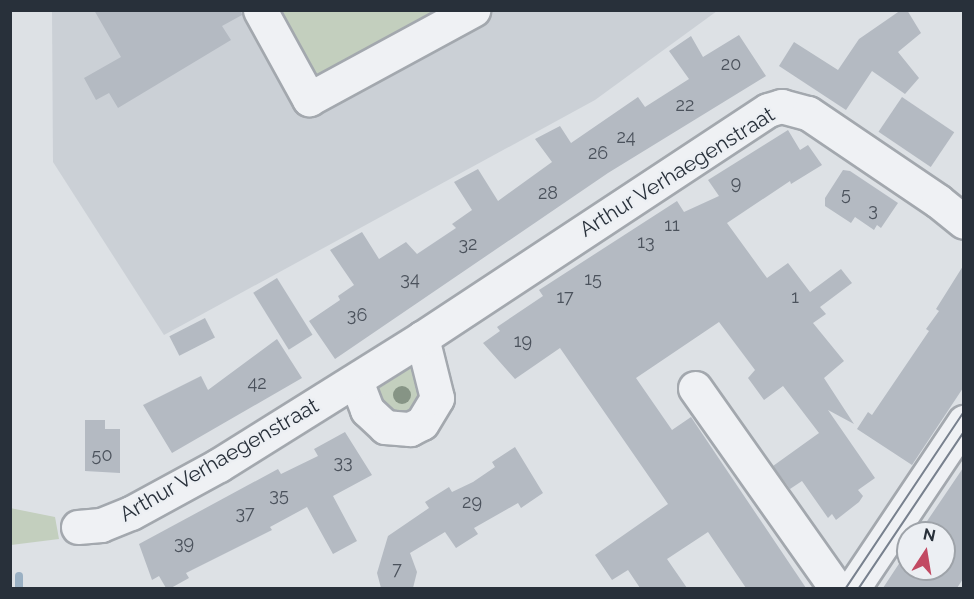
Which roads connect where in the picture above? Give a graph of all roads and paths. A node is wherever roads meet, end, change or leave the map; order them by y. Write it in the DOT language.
graph roads {
  1 [pos="260,10"];
  2 [pos="473,10"];
  3 [pos="963,222"];
  4 [pos="422,338"];
  5 [pos="356,381"];
  6 [pos="695,388"];
  7 [pos="963,422"];
  8 [pos="78,527"];
  9 [pos="836,588"];
  10 [pos="853,588"];
  1 -- 2 [label="street"];
  3 -- 4 [label="street, Arthur Verhaegenstraat"];
  4 -- 5 [label="street, Arthur Verhaegenstraat"];
  4 -- 5 [label="street"];
  5 -- 8 [label="street, Arthur Verhaegenstraat"];
  6 -- 9 [label="street"];
  7 -- 10 [label="street"];
}
